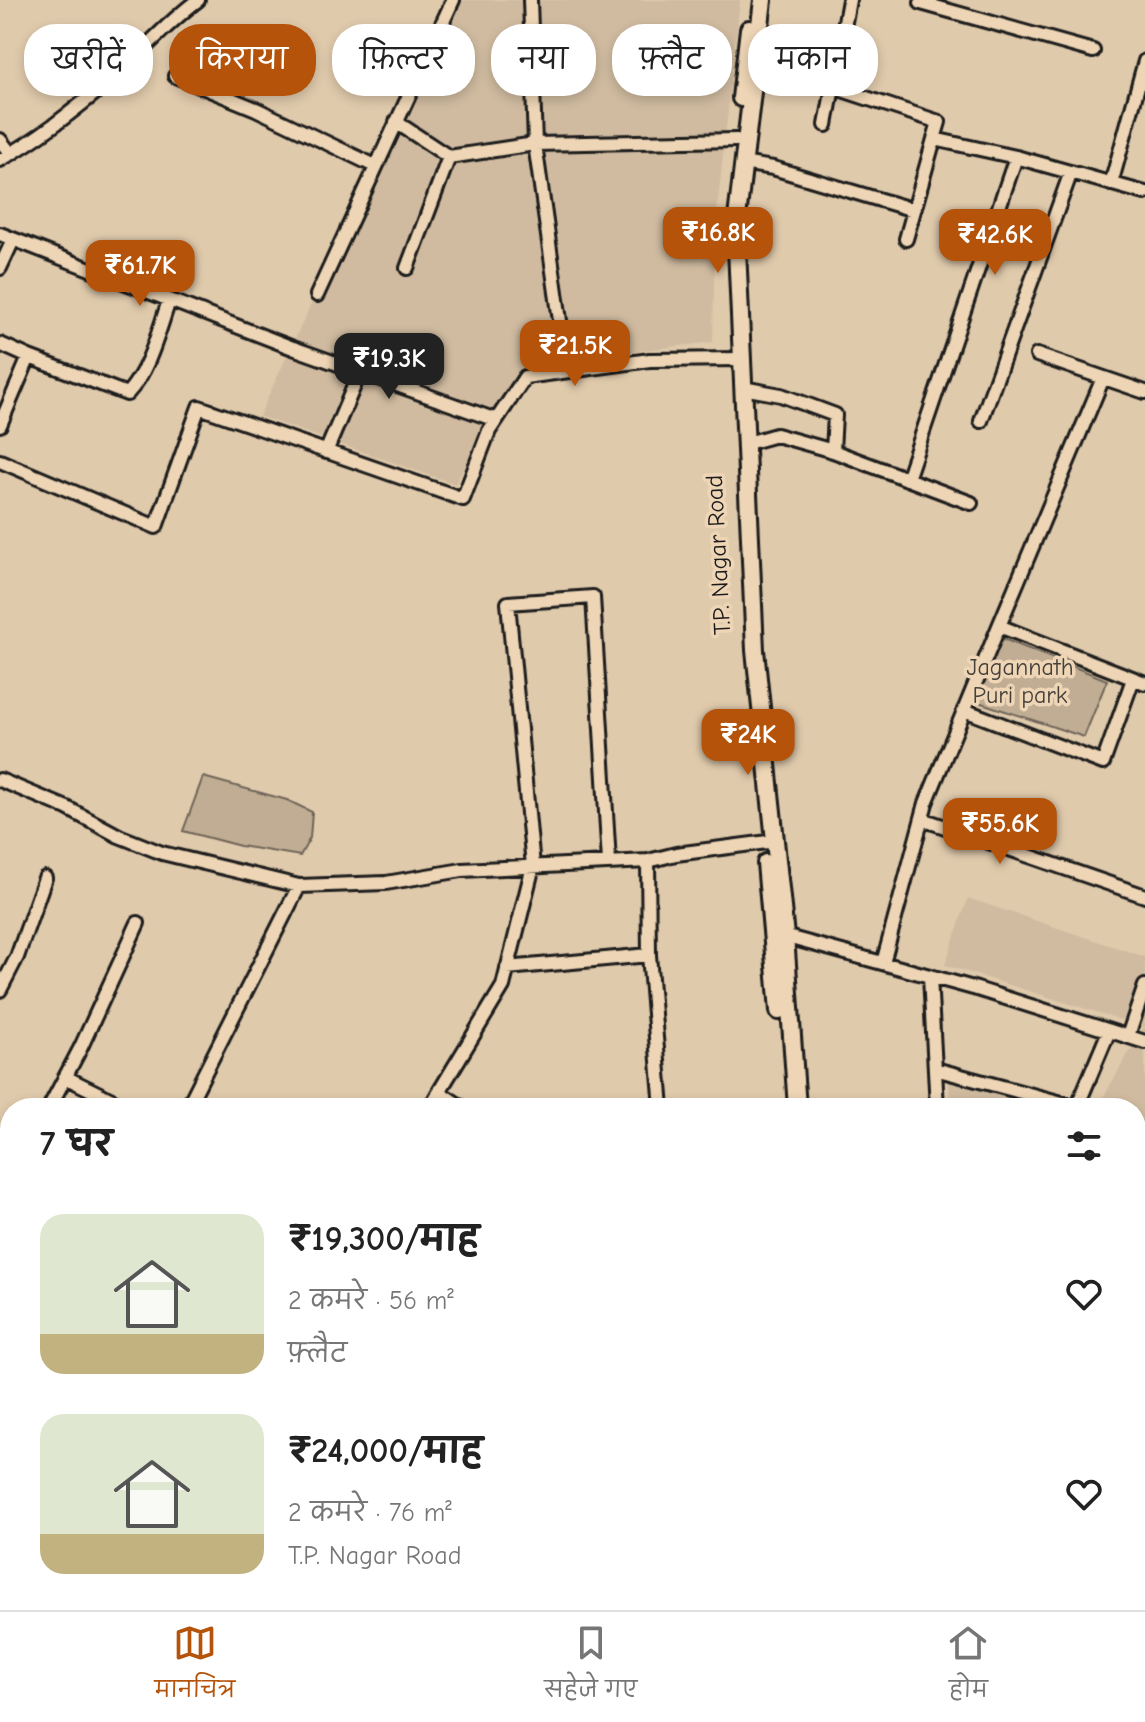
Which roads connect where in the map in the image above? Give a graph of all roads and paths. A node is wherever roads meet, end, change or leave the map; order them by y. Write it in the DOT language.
graph roads {
  1 [pos="198,0"];
  2 [pos="453,0"];
  3 [pos="530,0"];
  4 [pos="753,0"];
  5 [pos="763,0"];
  6 [pos="849,0"];
  7 [pos="917,1"];
  8 [pos="845,24"];
  9 [pos="1093,51"];
  10 [pos="1145,61"];
  11 [pos="1141,91"];
  12 [pos="224,96"];
  13 [pos="831,96"];
  14 [pos="860,96"];
  15 [pos="396,122"];
  16 [pos="826,125"];
  17 [pos="934,139"];
  18 [pos="0,140"];
  19 [pos="737,140"];
  20 [pos="535,144"];
  21 [pos="5,157"];
  22 [pos="449,157"];
  23 [pos="1016,157"];
  24 [pos="742,163"];
  25 [pos="375,166"];
  26 [pos="1071,172"];
  27 [pos="1111,184"];
  28 [pos="1145,193"];
  29 [pos="914,210"];
  30 [pos="0,234"];
  31 [pos="906,239"];
  32 [pos="13,240"];
  33 [pos="0,268"];
  34 [pos="407,268"];
  35 [pos="317,295"];
  36 [pos="169,301"];
  37 [pos="0,344"];
  38 [pos="1037,355"];
  39 [pos="29,357"];
  40 [pos="737,359"];
  41 [pos="567,370"];
  42 [pos="360,372"];
  43 [pos="1103,378"];
  44 [pos="743,388"];
  45 [pos="1145,392"];
  46 [pos="496,420"];
  47 [pos="981,421"];
  48 [pos="0,425"];
  49 [pos="744,444"];
  50 [pos="833,451"];
  51 [pos="326,452"];
  52 [pos="0,461"];
  53 [pos="907,479"];
  54 [pos="971,503"];
  55 [pos="999,626"];
  56 [pos="1139,681"];
  57 [pos="964,710"];
  58 [pos="1,785"];
  59 [pos="922,819"];
  60 [pos="770,841"];
  61 [pos="648,861"];
  62 [pos="609,862"];
  63 [pos="533,866"];
  64 [pos="45,878"];
  65 [pos="299,886"];
  66 [pos="1145,896"];
  67 [pos="138,923"];
  68 [pos="778,934"];
  69 [pos="649,955"];
  70 [pos="883,963"];
  71 [pos="507,968"];
  72 [pos="930,976"];
  73 [pos="1145,986"];
  74 [pos="0,990"];
  75 [pos="1109,1031"];
  76 [pos="1128,1036"];
  77 [pos="1145,1042"];
  78 [pos="935,1069"];
  79 [pos="65,1077"];
  80 [pos="439,1092"];
  81 [pos="54,1098"];
  82 [pos="108,1098"];
  83 [pos="192,1098"];
  84 [pos="436,1098"];
  85 [pos="448,1098"];
  86 [pos="661,1098"];
  87 [pos="787,1098"];
  88 [pos="796,1098"];
  89 [pos="936,1098"];
  90 [pos="1043,1098"];
  91 [pos="1081,1098"];
  1 -- 21 [label="street"];
  2 -- 15 [label="street"];
  3 -- 20 [label="street"];
  4 -- 19 [label="main road, T.P. Nagar Road"];
  5 -- 24 [label="main road"];
  6 -- 8 [label="street"];
  7 -- 9 [label="street"];
  10 -- 11 [label="street"];
  11 -- 27 [label="street"];
  12 -- 25 [label="street"];
  13 -- 16 [label="street"];
  14 -- 17 [label="street"];
  15 -- 22 [label="street"];
  15 -- 25 [label="street"];
  17 -- 23 [label="street"];
  17 -- 29 [label="street"];
  18 -- 21 [label="street"];
  19 -- 20 [label="street"];
  19 -- 40 [label="main road, T.P. Nagar Road"];
  20 -- 22 [label="street"];
  20 -- 41 [label="street"];
  22 -- 34 [label="street"];
  23 -- 26 [label="street"];
  23 -- 53 [label="street"];
  24 -- 29 [label="street"];
  24 -- 40 [label="main road"];
  25 -- 35 [label="street"];
  26 -- 27 [label="street"];
  26 -- 47 [label="street"];
  27 -- 28 [label="street"];
  29 -- 31 [label="street"];
  30 -- 32 [label="street"];
  32 -- 33 [label="street"];
  32 -- 36 [label="street"];
  36 -- 39 [label="street"];
  36 -- 42 [label="street"];
  37 -- 39 [label="street"];
  38 -- 43 [label="street"];
  39 -- 48 [label="street"];
  40 -- 41 [label="street"];
  40 -- 44 [label="main road"];
  40 -- 60 [label="main road, T.P. Nagar Road"];
  41 -- 46 [label="street"];
  42 -- 46 [label="street"];
  42 -- 51 [label="street"];
  43 -- 45 [label="street"];
  43 -- 55 [label="street"];
  44 -- 49 [label="main road"];
  44 -- 50 [label="street"];
  46 -- 51 [label="street"];
  49 -- 50 [label="street"];
  49 -- 60 [label="main road"];
  50 -- 53 [label="street"];
  51 -- 52 [label="street"];
  53 -- 54 [label="street"];
  55 -- 56 [label="street"];
  55 -- 57 [label="street"];
  56 -- 57 [label="street"];
  57 -- 59 [label="street"];
  58 -- 65 [label="street"];
  59 -- 66 [label="street"];
  59 -- 70 [label="street"];
  60 -- 61 [label="street"];
  60 -- 68 [label="main road, T.P. Nagar Road"];
  61 -- 62 [label="street"];
  61 -- 69 [label="street"];
  62 -- 63 [label="street"];
  62 -- 63 [label="street"];
  63 -- 65 [label="street"];
  63 -- 71 [label="street"];
  64 -- 74 [label="street"];
  65 -- 83 [label="street"];
  67 -- 79 [label="street"];
  68 -- 70 [label="street"];
  68 -- 87 [label="main road, T.P. Nagar Road"];
  68 -- 88 [label="main road"];
  69 -- 71 [label="street"];
  69 -- 86 [label="street"];
  70 -- 72 [label="street"];
  71 -- 80 [label="street"];
  72 -- 75 [label="street"];
  72 -- 78 [label="street"];
  73 -- 76 [label="street"];
  75 -- 76 [label="street"];
  75 -- 91 [label="street"];
  76 -- 77 [label="street"];
  78 -- 89 [label="street"];
  78 -- 90 [label="street"];
  79 -- 81 [label="street"];
  79 -- 82 [label="street"];
  80 -- 84 [label="street"];
  80 -- 85 [label="street"];
}
